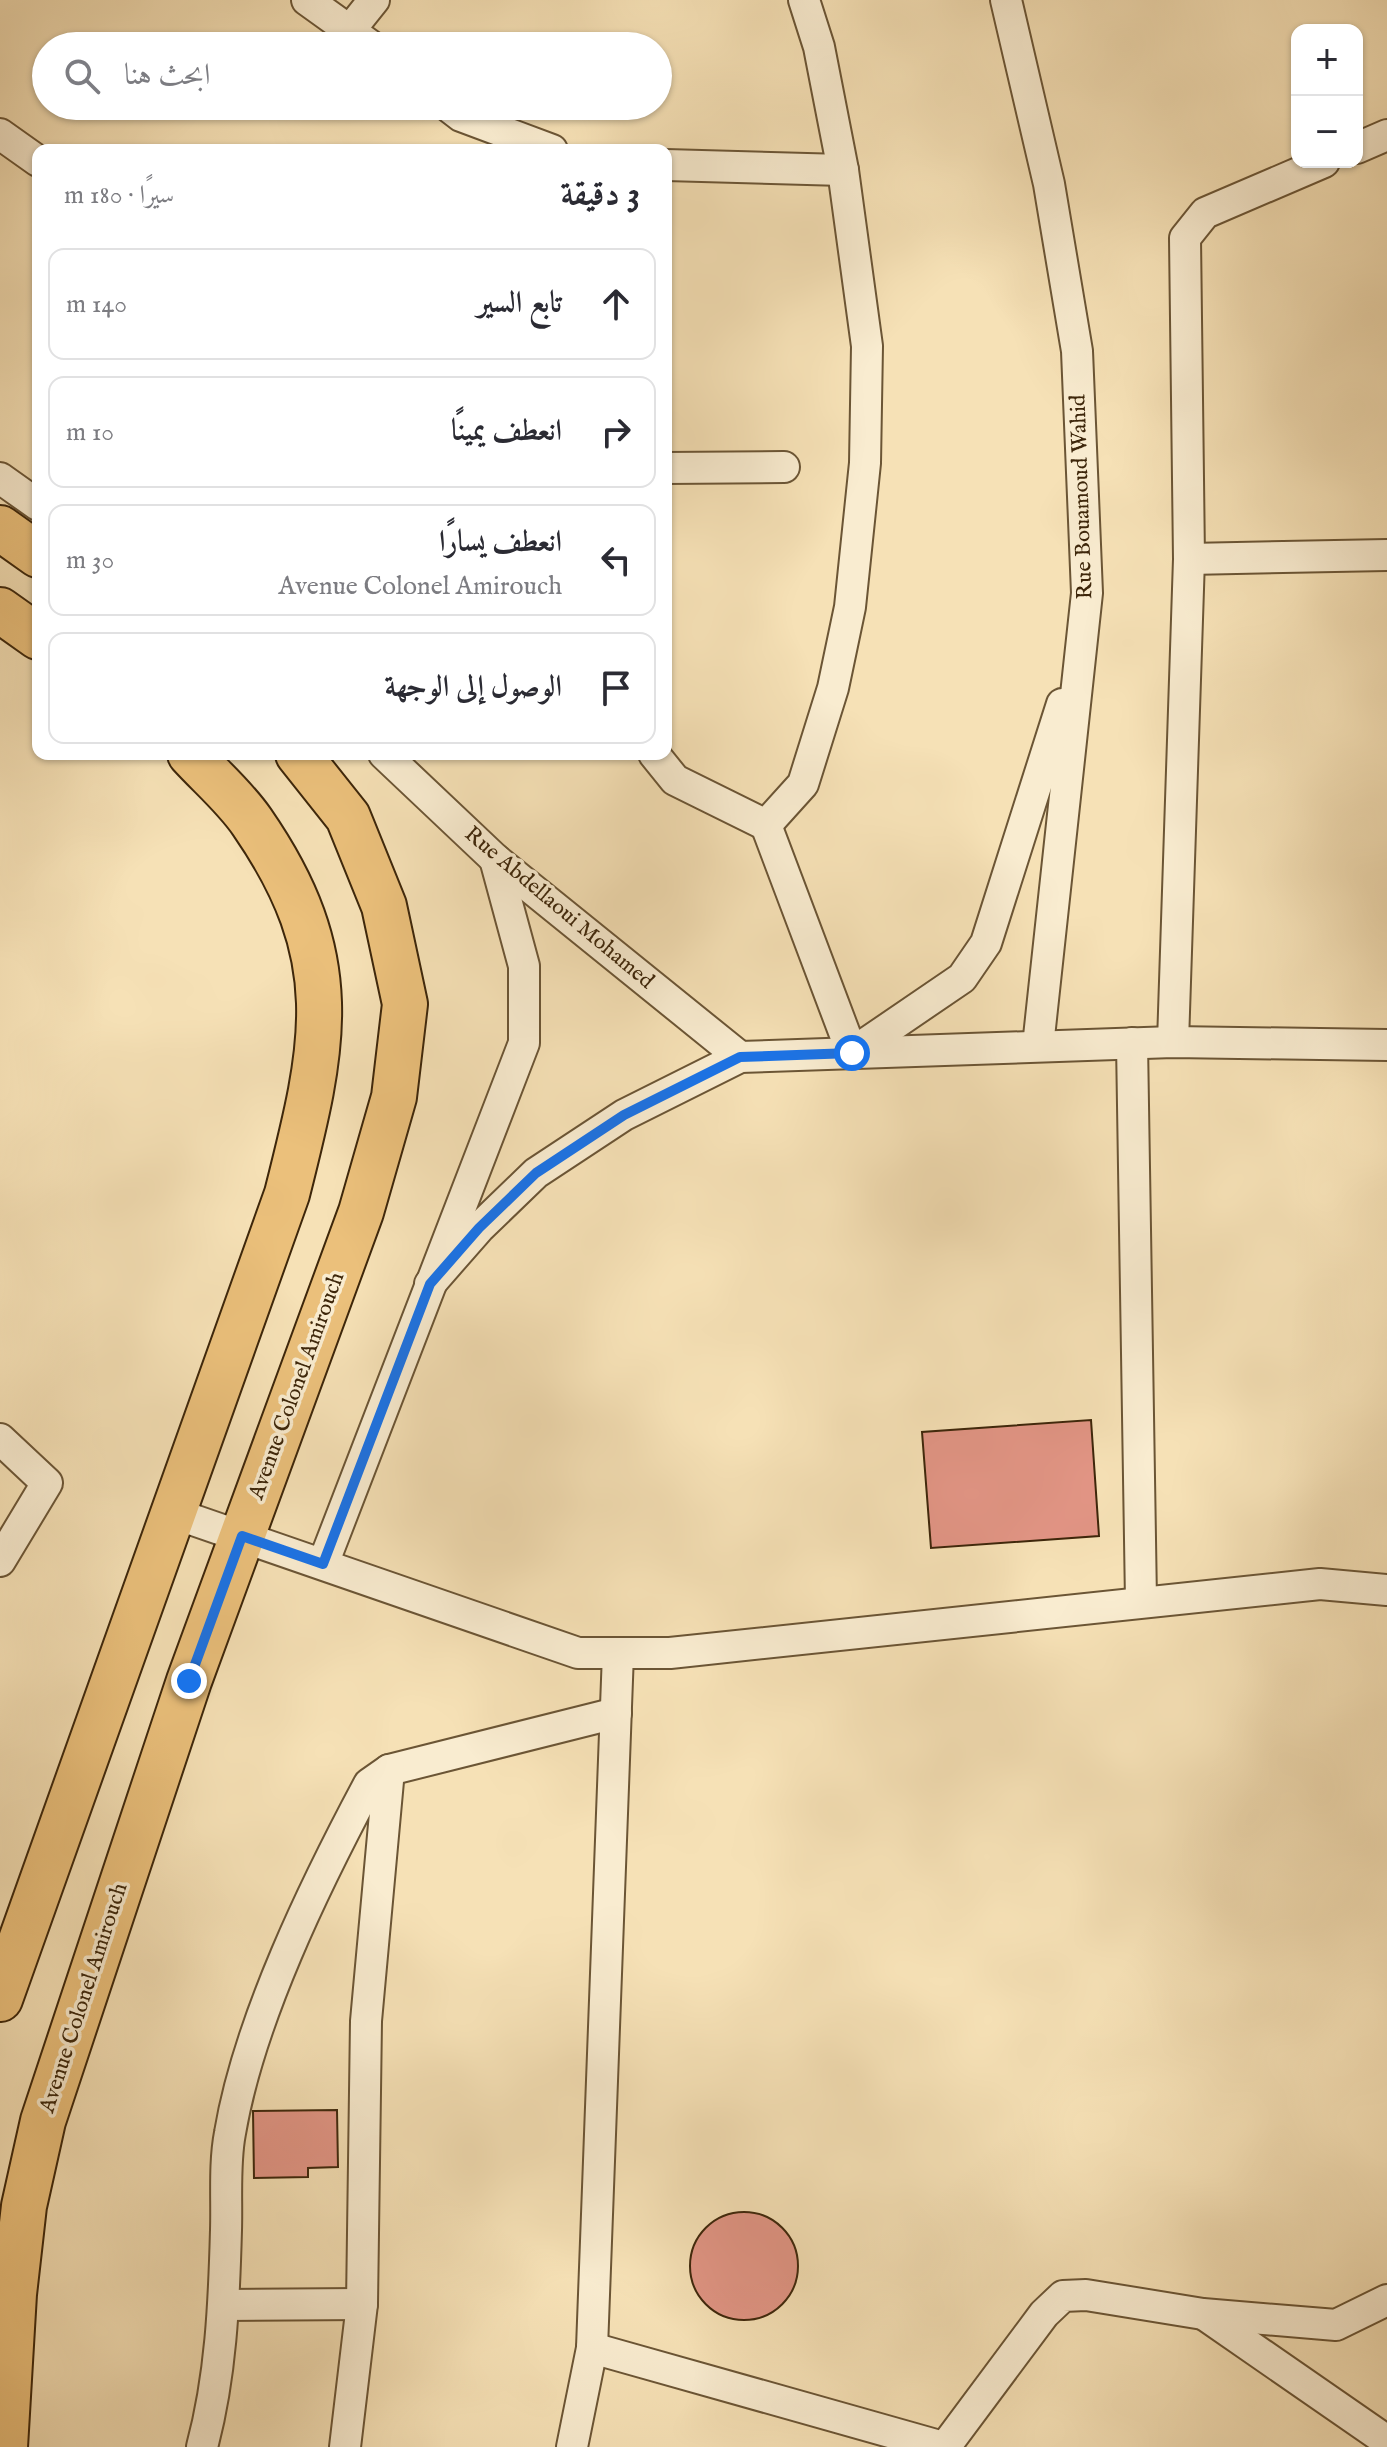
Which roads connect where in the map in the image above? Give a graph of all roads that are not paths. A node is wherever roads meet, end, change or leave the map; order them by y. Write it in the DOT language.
graph roads {
  1 [pos="307,0"];
  2 [pos="374,0"];
  3 [pos="804,0"];
  4 [pos="1006,0"];
  5 [pos="352,32"];
  6 [pos="363,32"];
  7 [pos="472,120"];
  8 [pos="0,134"];
  9 [pos="1387,135"];
  10 [pos="536,144"];
  11 [pos="1363,145"];
  12 [pos="32,157"];
  13 [pos="672,165"];
  14 [pos="1310,168"];
  15 [pos="843,170"];
  16 [pos="784,467"];
  17 [pos="672,468"];
  18 [pos="0,478"];
  19 [pos="32,501"];
  20 [pos="0,528"];
  21 [pos="32,551"];
  22 [pos="1387,555"];
  23 [pos="1189,559"];
  24 [pos="0,610"];
  25 [pos="32,633"];
  26 [pos="1082,642"];
  27 [pos="196,760"];
  28 [pos="303,760"];
  29 [pos="390,760"];
  30 [pos="659,760"];
  31 [pos="766,825"];
  32 [pos="495,859"];
  33 [pos="1173,1042"];
  34 [pos="1132,1043"];
  35 [pos="1387,1045"];
  36 [pos="1038,1046"];
  37 [pos="852,1053"];
  38 [pos="740,1057"];
  39 [pos="430,1284"];
  40 [pos="0,1439"];
  41 [pos="176,1514"];
  42 [pos="242,1536"];
  43 [pos="0,1561"];
  44 [pos="323,1564"];
  45 [pos="1387,1590"];
  46 [pos="1141,1601"];
  47 [pos="618,1653"];
  48 [pos="616,1713"];
  49 [pos="389,1770"];
  50 [pos="0,1999"];
  51 [pos="1387,2300"];
  52 [pos="362,2304"];
  53 [pos="224,2305"];
  54 [pos="1203,2314"];
  55 [pos="592,2348"];
  56 [pos="1387,2441"];
  57 [pos="5,2447"];
  58 [pos="202,2447"];
  59 [pos="345,2447"];
  60 [pos="572,2447"];
  61 [pos="944,2447"];
  1 -- 5 [label="street"];
  2 -- 6 [label="street"];
  3 -- 15 [label="street"];
  4 -- 26 [label="street, Rue Bouamoud Wahid"];
  7 -- 10 [label="street"];
  8 -- 12 [label="street"];
  9 -- 11 [label="street"];
  13 -- 15 [label="street"];
  14 -- 23 [label="street"];
  15 -- 31 [label="street"];
  16 -- 17 [label="street"];
  18 -- 19 [label="street"];
  20 -- 21 [label="main road"];
  22 -- 23 [label="street"];
  23 -- 33 [label="street"];
  24 -- 25 [label="main road"];
  26 -- 36 [label="street, Rue Bouamoud Wahid"];
  26 -- 37 [label="street"];
  27 -- 41 [label="main road"];
  28 -- 42 [label="main road, Avenue Colonel Amirouch"];
  29 -- 32 [label="street, Rue Abdellaoui Mohamed"];
  30 -- 31 [label="street"];
  31 -- 37 [label="street"];
  32 -- 38 [label="street, Rue Abdellaoui Mohamed"];
  32 -- 39 [label="street"];
  33 -- 34 [label="street"];
  33 -- 35 [label="street"];
  34 -- 36 [label="street"];
  34 -- 46 [label="street"];
  36 -- 37 [label="street"];
  37 -- 38 [label="street"];
  38 -- 39 [label="street"];
  39 -- 44 [label="street"];
  40 -- 43 [label="street"];
  41 -- 42 [label="street"];
  41 -- 50 [label="main road"];
  42 -- 44 [label="street"];
  42 -- 57 [label="main road, Avenue Colonel Amirouch"];
  44 -- 47 [label="street"];
  45 -- 46 [label="street"];
  46 -- 47 [label="street"];
  47 -- 48 [label="street"];
  48 -- 49 [label="street"];
  48 -- 55 [label="street"];
  49 -- 52 [label="street"];
  49 -- 53 [label="street"];
  51 -- 54 [label="street"];
  52 -- 53 [label="street"];
  52 -- 59 [label="street"];
  53 -- 58 [label="street"];
  54 -- 56 [label="street"];
  54 -- 61 [label="street"];
  55 -- 60 [label="street"];
  55 -- 61 [label="street"];
}
